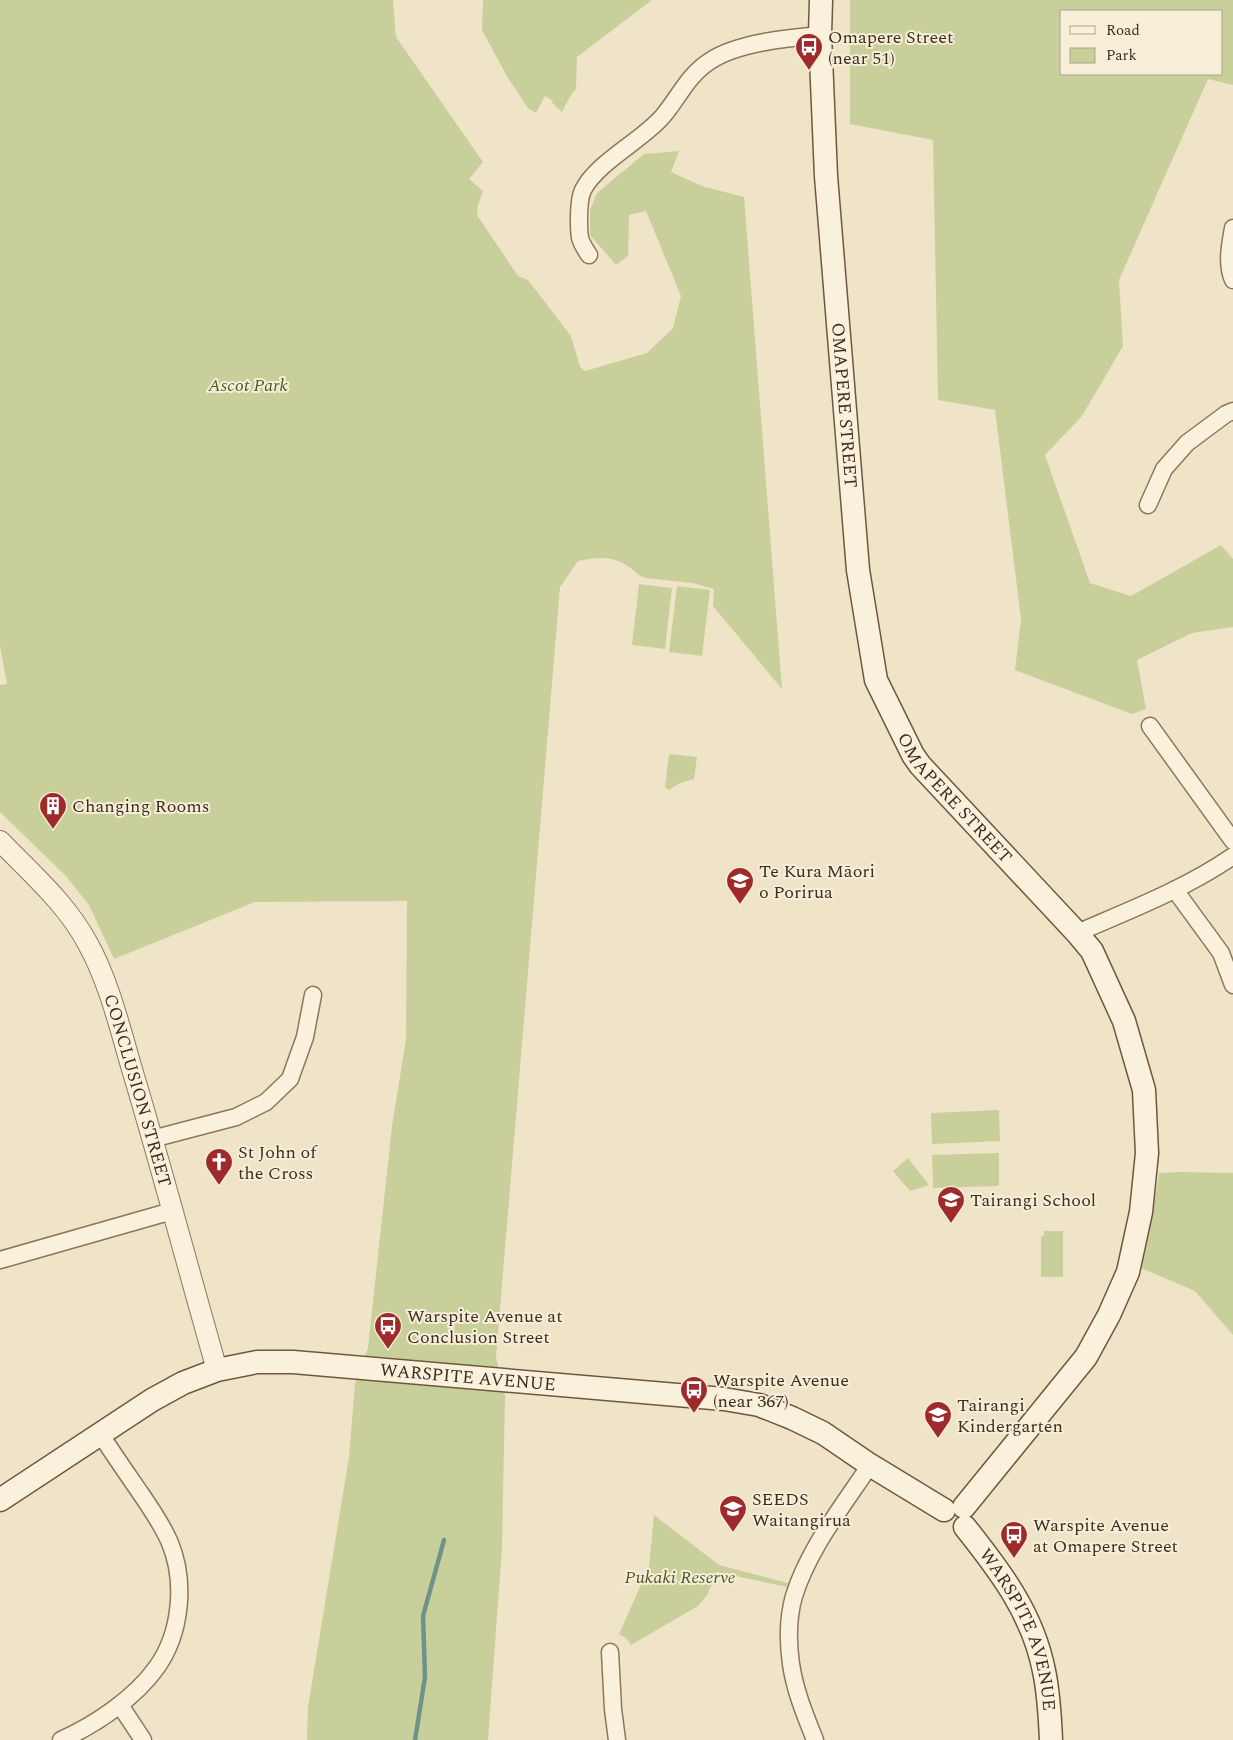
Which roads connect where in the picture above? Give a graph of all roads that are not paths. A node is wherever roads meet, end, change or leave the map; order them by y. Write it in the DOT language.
graph roads {
  1 [pos="821,0"];
  2 [pos="820,35"];
  3 [pos="1233,228"];
  4 [pos="590,255"];
  5 [pos="1233,280"];
  6 [pos="1233,411"];
  7 [pos="1148,504"];
  8 [pos="1150,726"];
  9 [pos="0,841"];
  10 [pos="1233,841"];
  11 [pos="1233,856"];
  12 [pos="1175,890"];
  13 [pos="1077,933"];
  14 [pos="1233,985"];
  15 [pos="313,995"];
  16 [pos="152,1139"];
  17 [pos="172,1211"];
  18 [pos="0,1260"];
  19 [pos="217,1370"];
  20 [pos="101,1434"];
  21 [pos="870,1465"];
  22 [pos="0,1500"];
  23 [pos="957,1515"];
  24 [pos="610,1652"];
  25 [pos="120,1705"];
  26 [pos="61,1740"];
  27 [pos="143,1740"];
  28 [pos="617,1740"];
  29 [pos="815,1740"];
  30 [pos="1051,1740"];
  1 -- 2 [label="main road, OMAPERE STREET"];
  2 -- 4 [label="street"];
  2 -- 13 [label="main road, OMAPERE STREET"];
  3 -- 5 [label="street"];
  6 -- 7 [label="street"];
  8 -- 10 [label="street"];
  9 -- 16 [label="street, CONCLUSION STREET"];
  11 -- 12 [label="street"];
  12 -- 13 [label="street"];
  12 -- 14 [label="street"];
  13 -- 23 [label="main road, OMAPERE STREET"];
  15 -- 16 [label="street"];
  16 -- 17 [label="street, CONCLUSION STREET"];
  17 -- 18 [label="street"];
  17 -- 19 [label="street, CONCLUSION STREET"];
  19 -- 20 [label="main road, WARSPITE AVENUE"];
  19 -- 21 [label="main road, WARSPITE AVENUE"];
  20 -- 22 [label="main road, WARSPITE AVENUE"];
  20 -- 25 [label="street"];
  21 -- 23 [label="main road, WARSPITE AVENUE"];
  21 -- 29 [label="street"];
  23 -- 30 [label="main road, WARSPITE AVENUE"];
  24 -- 28 [label="street"];
  25 -- 26 [label="street"];
  25 -- 27 [label="street"];
}
